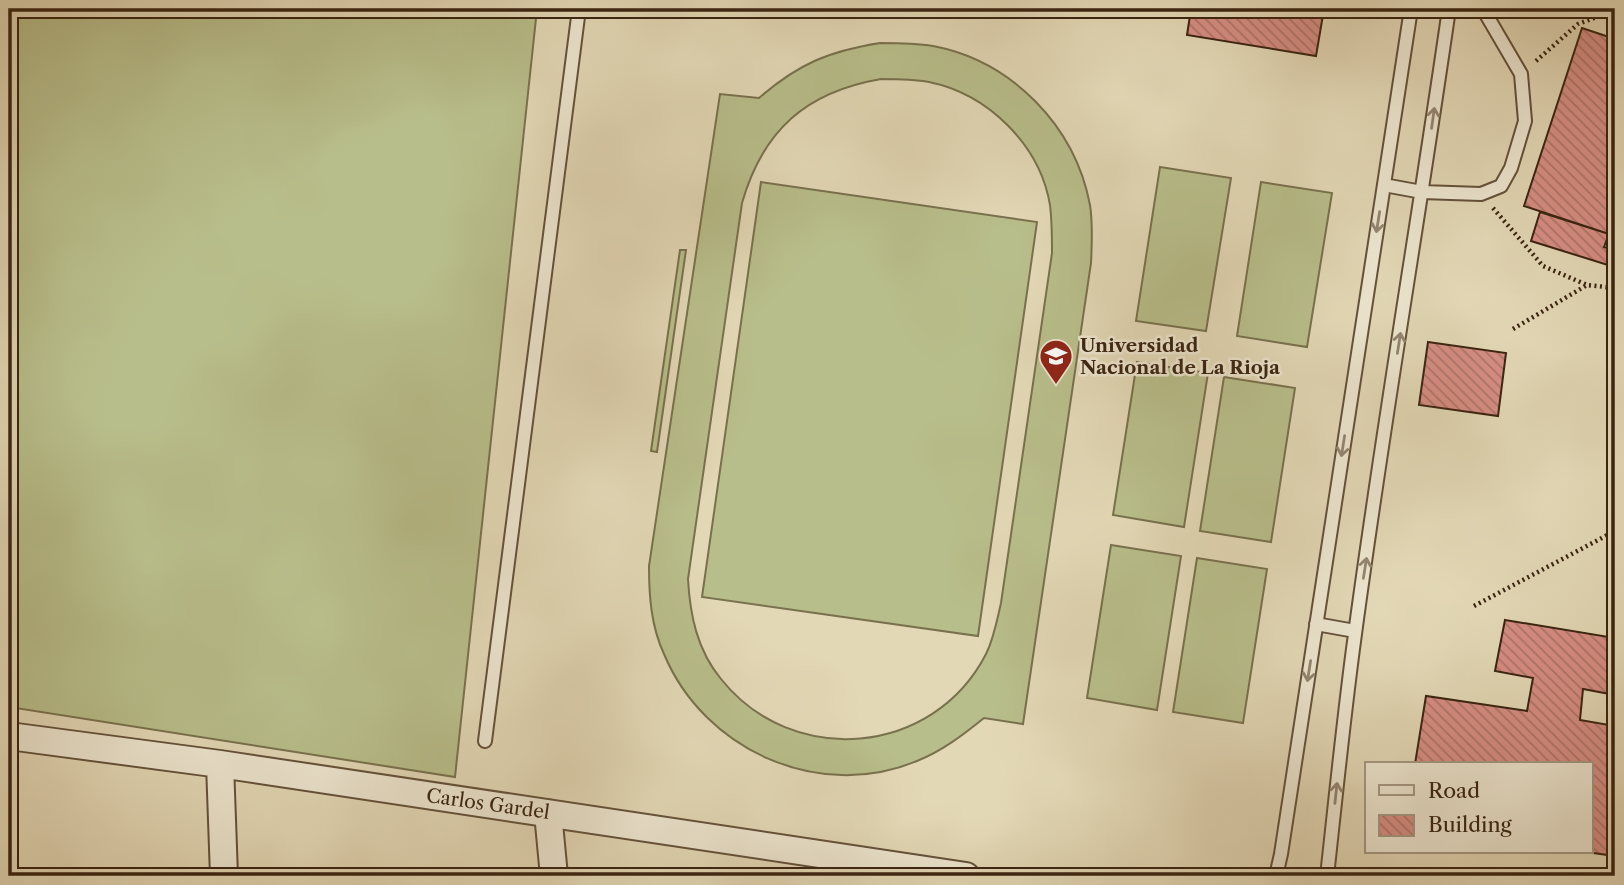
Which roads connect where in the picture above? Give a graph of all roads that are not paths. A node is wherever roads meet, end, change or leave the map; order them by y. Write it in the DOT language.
graph roads {
  1 [pos="579,9"];
  2 [pos="1411,9"];
  3 [pos="1449,9"];
  4 [pos="1483,9"];
  5 [pos="1384,185"];
  6 [pos="1422,192"];
  7 [pos="1316,624"];
  8 [pos="1355,631"];
  9 [pos="9,736"];
  10 [pos="485,741"];
  11 [pos="220,764"];
  12 [pos="548,813"];
  13 [pos="868,869"];
  14 [pos="224,876"];
  15 [pos="554,876"];
  16 [pos="966,876"];
  17 [pos="1276,876"];
  18 [pos="1327,876"];
  1 -- 10 [label="lane"];
  2 -- 5 [label="lane"];
  6 -- 3 [label="lane, one-way"];
  4 -- 6 [label="lane"];
  5 -- 6 [label="lane"];
  5 -- 7 [label="lane, one-way"];
  8 -- 6 [label="lane, one-way"];
  7 -- 8 [label="lane"];
  7 -- 17 [label="lane, one-way"];
  18 -- 8 [label="lane, one-way"];
  9 -- 11 [label="street, Carlos Gardel"];
  11 -- 12 [label="street, Carlos Gardel"];
  11 -- 14 [label="street"];
  12 -- 13 [label="street, Carlos Gardel"];
  12 -- 15 [label="street"];
  13 -- 16 [label="street, Carlos Gardel"];
}
